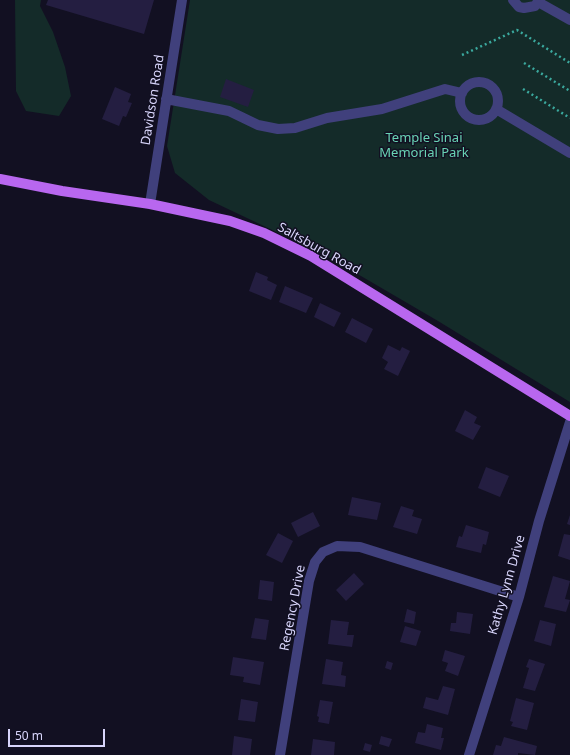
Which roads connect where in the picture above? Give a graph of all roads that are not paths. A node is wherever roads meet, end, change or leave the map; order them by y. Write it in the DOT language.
graph roads {
  1 [pos="182,0"];
  2 [pos="513,0"];
  3 [pos="539,1"];
  4 [pos="570,20"];
  5 [pos="462,93"];
  6 [pos="166,99"];
  7 [pos="496,109"];
  8 [pos="570,153"];
  9 [pos="0,179"];
  10 [pos="150,204"];
  11 [pos="570,416"];
  12 [pos="570,422"];
  13 [pos="519,597"];
  14 [pos="280,755"];
  15 [pos="469,755"];
  1 -- 6 [label="street, Davidson Road"];
  2 -- 3 [label="street"];
  3 -- 4 [label="street"];
  5 -- 6 [label="street"];
  5 -- 7 [label="street"];
  5 -- 7 [label="street"];
  6 -- 10 [label="street, Davidson Road"];
  7 -- 8 [label="street"];
  9 -- 10 [label="main road, Saltsburg Road"];
  10 -- 11 [label="main road, Saltsburg Road"];
  12 -- 13 [label="street, Kathy Lynn Drive"];
  13 -- 14 [label="street, Regency Drive"];
  13 -- 15 [label="street, Kathy Lynn Drive"];
}
